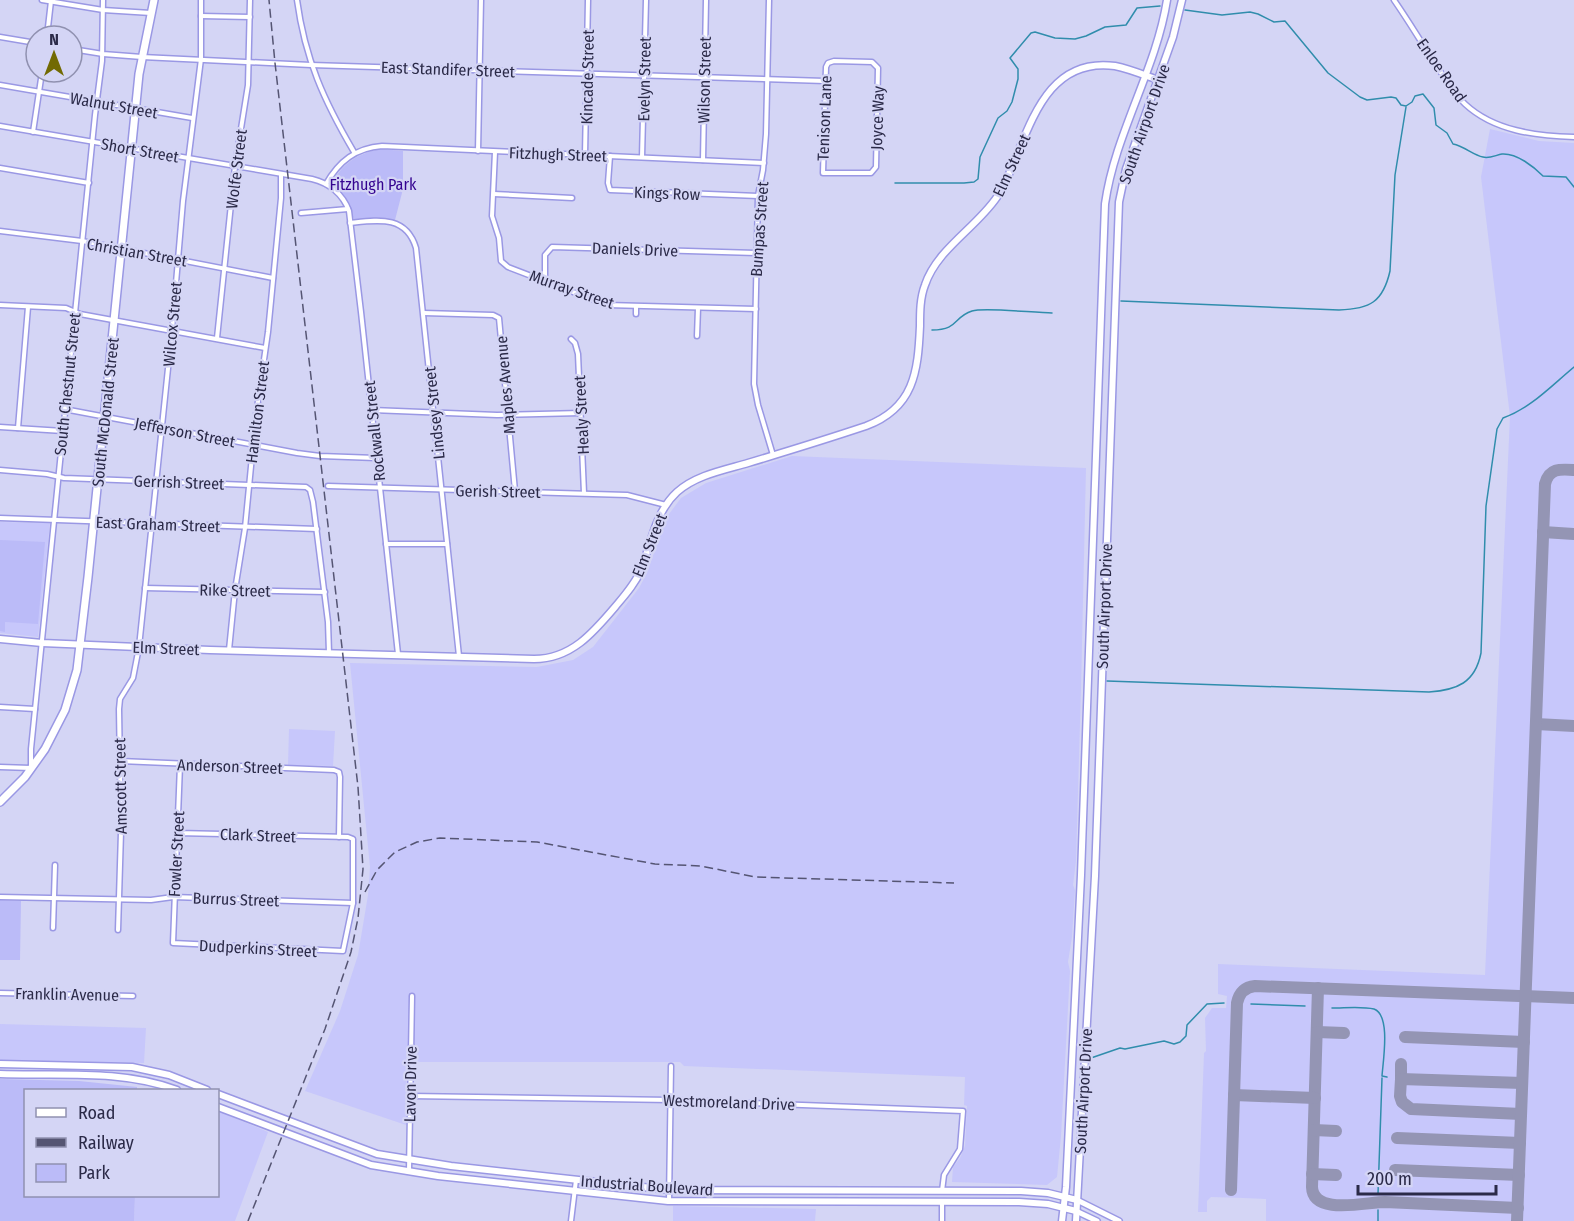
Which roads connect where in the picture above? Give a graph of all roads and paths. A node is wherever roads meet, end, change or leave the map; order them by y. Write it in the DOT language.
graph roads {
  1 [pos="42,0"];
  2 [pos="104,0"];
  3 [pos="154,0"];
  4 [pos="201,0"];
  5 [pos="250,0"];
  6 [pos="297,0"];
  7 [pos="481,0"];
  8 [pos="588,0"];
  9 [pos="646,0"];
  10 [pos="706,0"];
  11 [pos="769,0"];
  12 [pos="1167,0"];
  13 [pos="1182,0"];
  14 [pos="1394,0"];
  15 [pos="51,1"];
  16 [pos="103,10"];
  17 [pos="151,13"];
  18 [pos="201,16"];
  19 [pos="250,17"];
  20 [pos="48,24"];
  21 [pos="0,37"];
  22 [pos="24,41"];
  23 [pos="84,51"];
  24 [pos="103,54"];
  25 [pos="142,57"];
  26 [pos="201,59"];
  27 [pos="249,62"];
  28 [pos="311,65"];
  29 [pos="876,65"];
  30 [pos="479,70"];
  31 [pos="587,73"];
  32 [pos="644,75"];
  33 [pos="1144,75"];
  34 [pos="704,76"];
  35 [pos="767,79"];
  36 [pos="1158,80"];
  37 [pos="825,81"];
  38 [pos="40,84"];
  39 [pos="0,85"];
  40 [pos="39,92"];
  41 [pos="96,101"];
  42 [pos="136,109"];
  43 [pos="192,118"];
  44 [pos="0,126"];
  45 [pos="33,132"];
  46 [pos="1574,136"];
  47 [pos="92,142"];
  48 [pos="132,149"];
  49 [pos="478,151"];
  50 [pos="495,152"];
  51 [pos="354,153"];
  52 [pos="585,155"];
  53 [pos="610,156"];
  54 [pos="642,157"];
  55 [pos="188,158"];
  56 [pos="703,160"];
  57 [pos="764,163"];
  58 [pos="235,166"];
  59 [pos="0,168"];
  60 [pos="823,172"];
  61 [pos="281,174"];
  62 [pos="89,183"];
  63 [pos="326,184"];
  64 [pos="494,194"];
  65 [pos="758,196"];
  66 [pos="572,198"];
  67 [pos="348,209"];
  68 [pos="301,213"];
  69 [pos="350,223"];
  70 [pos="0,231"];
  71 [pos="82,241"];
  72 [pos="122,249"];
  73 [pos="756,253"];
  74 [pos="178,259"];
  75 [pos="225,267"];
  76 [pos="273,278"];
  77 [pos="545,282"];
  78 [pos="0,305"];
  79 [pos="27,307"];
  80 [pos="636,307"];
  81 [pos="698,308"];
  82 [pos="756,309"];
  83 [pos="74,312"];
  84 [pos="424,313"];
  85 [pos="636,314"];
  86 [pos="115,320"];
  87 [pos="172,330"];
  88 [pos="697,336"];
  89 [pos="217,338"];
  90 [pos="571,339"];
  91 [pos="265,348"];
  92 [pos="64,410"];
  93 [pos="371,410"];
  94 [pos="434,412"];
  95 [pos="581,413"];
  96 [pos="508,414"];
  97 [pos="104,417"];
  98 [pos="0,427"];
  99 [pos="161,427"];
  100 [pos="18,428"];
  101 [pos="63,431"];
  102 [pos="253,445"];
  103 [pos="773,455"];
  104 [pos="376,458"];
  105 [pos="0,471"];
  106 [pos="58,477"];
  107 [pos="98,480"];
  108 [pos="155,481"];
  109 [pos="249,484"];
  110 [pos="328,486"];
  111 [pos="380,488"];
  112 [pos="442,489"];
  113 [pos="515,491"];
  114 [pos="584,493"];
  115 [pos="666,505"];
  116 [pos="0,518"];
  117 [pos="54,520"];
  118 [pos="94,522"];
  119 [pos="151,524"];
  120 [pos="245,528"];
  121 [pos="317,529"];
  122 [pos="386,544"];
  123 [pos="447,544"];
  124 [pos="145,588"];
  125 [pos="235,590"];
  126 [pos="325,592"];
  127 [pos="0,639"];
  128 [pos="42,643"];
  129 [pos="81,645"];
  130 [pos="139,647"];
  131 [pos="229,650"];
  132 [pos="329,654"];
  133 [pos="398,654"];
  134 [pos="459,656"];
  135 [pos="0,707"];
  136 [pos="35,709"];
  137 [pos="120,761"];
  138 [pos="180,765"];
  139 [pos="0,767"];
  140 [pos="31,768"];
  141 [pos="0,802"];
  142 [pos="177,832"];
  143 [pos="339,837"];
  144 [pos="55,865"];
  145 [pos="1081,875"];
  146 [pos="1095,876"];
  147 [pos="0,897"];
  148 [pos="173,897"];
  149 [pos="54,899"];
  150 [pos="119,900"];
  151 [pos="353,903"];
  152 [pos="53,928"];
  153 [pos="118,930"];
  154 [pos="172,943"];
  155 [pos="0,993"];
  156 [pos="133,996"];
  157 [pos="412,996"];
  158 [pos="0,1064"];
  159 [pos="13,1064"];
  160 [pos="27,1065"];
  161 [pos="671,1066"];
  162 [pos="0,1074"];
  163 [pos="13,1075"];
  164 [pos="27,1075"];
  165 [pos="174,1089"];
  166 [pos="204,1089"];
  167 [pos="219,1095"];
  168 [pos="410,1096"];
  169 [pos="671,1100"];
  170 [pos="219,1107"];
  171 [pos="259,1110"];
  172 [pos="409,1161"];
  173 [pos="409,1172"];
  174 [pos="576,1180"];
  175 [pos="670,1190"];
  176 [pos="809,1190"];
  177 [pos="575,1191"];
  178 [pos="942,1191"];
  179 [pos="1065,1197"];
  180 [pos="1077,1200"];
  181 [pos="669,1201"];
  182 [pos="809,1202"];
  183 [pos="942,1202"];
  184 [pos="1064,1207"];
  185 [pos="1076,1211"];
  186 [pos="571,1221"];
  187 [pos="942,1221"];
  188 [pos="1062,1221"];
  189 [pos="1076,1221"];
  190 [pos="1097,1221"];
  191 [pos="1119,1221"];
  1 -- 15 [label="street"];
  2 -- 16 [label="street, South Chestnut Street"];
  3 -- 17 [label="main road, South McDonald Street"];
  4 -- 18 [label="street, Wilcox Street"];
  5 -- 19 [label="street, Wolfe Street"];
  6 -- 28 [label="street"];
  7 -- 30 [label="street"];
  8 -- 31 [label="street, Kincade Street"];
  9 -- 32 [label="street, Evelyn Street"];
  10 -- 34 [label="street, Wilson Street"];
  11 -- 35 [label="street, Bumpas Street"];
  12 -- 33 [label="main road, South Airport Drive"];
  13 -- 36 [label="main road, South Airport Drive"];
  14 -- 46 [label="street, Enloe Road"];
  15 -- 16 [label="street"];
  15 -- 20 [label="street"];
  16 -- 17 [label="street"];
  16 -- 24 [label="street, South Chestnut Street"];
  17 -- 25 [label="main road, South McDonald Street"];
  18 -- 19 [label="street"];
  18 -- 26 [label="street, Wilcox Street"];
  19 -- 27 [label="street, Wolfe Street"];
  21 -- 22 [label="street"];
  23 -- 24 [label="street, East Standifer Street"];
  24 -- 25 [label="street, East Standifer Street"];
  24 -- 41 [label="street, South Chestnut Street"];
  25 -- 26 [label="street, East Standifer Street"];
  25 -- 42 [label="main road, South McDonald Street"];
  26 -- 27 [label="street, East Standifer Street"];
  26 -- 43 [label="street, Wilcox Street"];
  27 -- 28 [label="street, East Standifer Street"];
  27 -- 58 [label="street, Wolfe Street"];
  28 -- 30 [label="street, East Standifer Street"];
  28 -- 51 [label="street"];
  29 -- 37 [label="street, Tenison Lane"];
  29 -- 60 [label="street, Joyce Way"];
  30 -- 31 [label="street, East Standifer Street"];
  30 -- 49 [label="street"];
  31 -- 32 [label="street, East Standifer Street"];
  31 -- 52 [label="street, Kincade Street"];
  32 -- 34 [label="street, East Standifer Street"];
  32 -- 54 [label="street, Evelyn Street"];
  33 -- 36 [label="main road, Elm Street"];
  33 -- 103 [label="main road, Elm Street"];
  33 -- 145 [label="main road, South Airport Drive"];
  34 -- 35 [label="street, East Standifer Street"];
  34 -- 56 [label="street, Wilson Street"];
  35 -- 37 [label="street, East Standifer Street"];
  35 -- 57 [label="street, Bumpas Street"];
  36 -- 146 [label="main road, South Airport Drive"];
  37 -- 60 [label="street, Tenison Lane"];
  38 -- 40 [label="street"];
  39 -- 40 [label="street, Walnut Street"];
  40 -- 41 [label="street, Walnut Street"];
  40 -- 45 [label="street"];
  41 -- 42 [label="street, Walnut Street"];
  41 -- 47 [label="street, South Chestnut Street"];
  42 -- 43 [label="street, Walnut Street"];
  42 -- 48 [label="main road, South McDonald Street"];
  43 -- 55 [label="street, Wilcox Street"];
  44 -- 45 [label="street, Short Street"];
  45 -- 47 [label="street, Short Street"];
  47 -- 48 [label="street, Short Street"];
  47 -- 62 [label="street, South Chestnut Street"];
  48 -- 55 [label="street, Short Street"];
  48 -- 72 [label="main road, South McDonald Street"];
  49 -- 50 [label="street, Fitzhugh Street"];
  49 -- 51 [label="street, Fitzhugh Street"];
  50 -- 52 [label="street, Fitzhugh Street"];
  50 -- 64 [label="street, Murray Street"];
  51 -- 63 [label="street"];
  52 -- 53 [label="street, Fitzhugh Street"];
  53 -- 54 [label="street, Fitzhugh Street"];
  53 -- 65 [label="street, Kings Row"];
  54 -- 56 [label="street, Fitzhugh Street"];
  55 -- 58 [label="street, Short Street"];
  55 -- 74 [label="street, Wilcox Street"];
  56 -- 57 [label="street, Fitzhugh Street"];
  57 -- 65 [label="street, Bumpas Street"];
  58 -- 61 [label="street, Short Street"];
  58 -- 75 [label="street, Wolfe Street"];
  59 -- 62 [label="street"];
  61 -- 63 [label="street"];
  61 -- 76 [label="street, Hamilton Street"];
  62 -- 71 [label="street, South Chestnut Street"];
  63 -- 67 [label="street"];
  64 -- 66 [label="street"];
  64 -- 77 [label="street, Murray Street"];
  65 -- 73 [label="street, Bumpas Street"];
  67 -- 68 [label="street"];
  67 -- 69 [label="street, Rockwall Street"];
  69 -- 84 [label="street, Lindsey Street"];
  69 -- 93 [label="street, Rockwall Street"];
  70 -- 71 [label="street, Christian Street"];
  71 -- 72 [label="street, Christian Street"];
  71 -- 83 [label="street, South Chestnut Street"];
  72 -- 74 [label="street, Christian Street"];
  72 -- 86 [label="main road, South McDonald Street"];
  73 -- 77 [label="street, Daniels Drive"];
  73 -- 82 [label="street, Bumpas Street"];
  74 -- 75 [label="street, Christian Street"];
  74 -- 87 [label="street, Wilcox Street"];
  75 -- 76 [label="street, Christian Street"];
  75 -- 89 [label="street, Wolfe Street"];
  76 -- 91 [label="street, Hamilton Street"];
  77 -- 80 [label="street, Murray Street"];
  78 -- 79 [label="street"];
  79 -- 83 [label="street"];
  79 -- 100 [label="street"];
  80 -- 81 [label="street, Murray Street"];
  80 -- 85 [label="street"];
  81 -- 82 [label="street, Murray Street"];
  81 -- 88 [label="street"];
  82 -- 103 [label="street, Bumpas Street"];
  83 -- 86 [label="street"];
  83 -- 92 [label="street, South Chestnut Street"];
  84 -- 94 [label="street, Lindsey Street"];
  84 -- 96 [label="street, Maples Avenue"];
  86 -- 87 [label="street"];
  86 -- 97 [label="main road, South McDonald Street"];
  87 -- 89 [label="street"];
  87 -- 99 [label="street, Wilcox Street"];
  89 -- 91 [label="street"];
  90 -- 95 [label="street, Healy Street"];
  91 -- 102 [label="street, Hamilton Street"];
  92 -- 97 [label="street, Jefferson Street"];
  92 -- 101 [label="street, South Chestnut Street"];
  93 -- 94 [label="street"];
  93 -- 104 [label="street, Rockwall Street"];
  94 -- 96 [label="street"];
  94 -- 112 [label="street, Lindsey Street"];
  95 -- 96 [label="street"];
  95 -- 114 [label="street, Healy Street"];
  96 -- 113 [label="street, Maples Avenue"];
  97 -- 99 [label="street, Jefferson Street"];
  97 -- 107 [label="main road, South McDonald Street"];
  98 -- 100 [label="street"];
  99 -- 102 [label="street, Jefferson Street"];
  99 -- 108 [label="street, Wilcox Street"];
  100 -- 101 [label="street"];
  101 -- 106 [label="street, South Chestnut Street"];
  102 -- 104 [label="street, Jefferson Street"];
  102 -- 109 [label="street, Hamilton Street"];
  103 -- 115 [label="main road, Elm Street"];
  104 -- 111 [label="street, Rockwall Street"];
  105 -- 106 [label="street, Gerrish Street"];
  106 -- 107 [label="street, Gerrish Street"];
  106 -- 117 [label="street, South Chestnut Street"];
  107 -- 108 [label="street, Gerrish Street"];
  107 -- 118 [label="main road, South McDonald Street"];
  108 -- 109 [label="street, Gerrish Street"];
  108 -- 119 [label="street, Wilcox Street"];
  109 -- 120 [label="street, Hamilton Street"];
  109 -- 121 [label="street, Gerrish Street"];
  110 -- 111 [label="street, Gerish Street"];
  111 -- 112 [label="street, Gerish Street"];
  111 -- 122 [label="street, Rockwall Street"];
  112 -- 113 [label="street, Gerish Street"];
  112 -- 123 [label="street, Lindsey Street"];
  113 -- 114 [label="street, Gerish Street"];
  114 -- 115 [label="street, Gerish Street"];
  115 -- 134 [label="main road, Elm Street"];
  116 -- 117 [label="street, East Graham Street"];
  117 -- 118 [label="street, East Graham Street"];
  117 -- 128 [label="street, South Chestnut Street"];
  118 -- 119 [label="street, East Graham Street"];
  118 -- 129 [label="main road, South McDonald Street"];
  119 -- 120 [label="street, East Graham Street"];
  119 -- 124 [label="street, Wilcox Street"];
  120 -- 121 [label="street, East Graham Street"];
  120 -- 125 [label="street, Hamilton Street"];
  121 -- 126 [label="street"];
  122 -- 123 [label="street"];
  122 -- 133 [label="street, Rockwall Street"];
  123 -- 134 [label="street, Lindsey Street"];
  124 -- 125 [label="street, Rike Street"];
  124 -- 130 [label="street, Wilcox Street"];
  125 -- 126 [label="street, Rike Street"];
  125 -- 131 [label="street, Hamilton Street"];
  126 -- 132 [label="street"];
  127 -- 128 [label="main road, Elm Street"];
  128 -- 129 [label="main road, Elm Street"];
  128 -- 136 [label="street, South Chestnut Street"];
  129 -- 130 [label="main road, Elm Street"];
  129 -- 140 [label="main road, South McDonald Street"];
  130 -- 131 [label="main road, Elm Street"];
  130 -- 137 [label="street, Amscott Street"];
  131 -- 132 [label="main road, Elm Street"];
  132 -- 133 [label="main road, Elm Street"];
  133 -- 134 [label="main road, Elm Street"];
  135 -- 136 [label="street"];
  136 -- 140 [label="street, South Chestnut Street"];
  137 -- 138 [label="street, Anderson Street"];
  137 -- 150 [label="street, Amscott Street"];
  138 -- 142 [label="street, Fowler Street"];
  138 -- 143 [label="street, Anderson Street"];
  139 -- 140 [label="street"];
  140 -- 141 [label="main road, South McDonald Street"];
  142 -- 143 [label="street, Clark Street"];
  142 -- 148 [label="street, Fowler Street"];
  143 -- 151 [label="street"];
  144 -- 149 [label="street"];
  145 -- 146 [label="main road"];
  145 -- 179 [label="main road, South Airport Drive"];
  146 -- 180 [label="main road, South Airport Drive"];
  147 -- 149 [label="street, Burrus Street"];
  148 -- 150 [label="street, Burrus Street"];
  148 -- 151 [label="street, Burrus Street"];
  148 -- 154 [label="street, Fowler Street"];
  149 -- 150 [label="street, Burrus Street"];
  149 -- 152 [label="street"];
  150 -- 153 [label="street, Amscott Street"];
  151 -- 154 [label="street, Dudperkins Street"];
  155 -- 156 [label="street, Franklin Avenue"];
  157 -- 168 [label="street, Lavon Drive"];
  158 -- 159 [label="main road"];
  159 -- 160 [label="main road"];
  159 -- 163 [label="main road"];
  160 -- 164 [label="main road"];
  160 -- 166 [label="main road"];
  161 -- 169 [label="street"];
  162 -- 163 [label="main road"];
  163 -- 164 [label="main road"];
  164 -- 165 [label="main road"];
  167 -- 170 [label="main road"];
  167 -- 171 [label="main road, Industrial Boulevard"];
  168 -- 169 [label="street, Westmoreland Drive"];
  168 -- 172 [label="street, Lavon Drive"];
  169 -- 175 [label="street"];
  169 -- 178 [label="street, Westmoreland Drive"];
  170 -- 171 [label="main road"];
  170 -- 173 [label="main road, Industrial Boulevard"];
  171 -- 172 [label="main road, Industrial Boulevard"];
  172 -- 173 [label="street, Lavon Drive"];
  172 -- 174 [label="main road, Industrial Boulevard"];
  173 -- 177 [label="main road, Industrial Boulevard"];
  174 -- 175 [label="main road, Industrial Boulevard"];
  174 -- 177 [label="street"];
  175 -- 176 [label="main road, Industrial Boulevard"];
  175 -- 181 [label="street"];
  176 -- 178 [label="main road, Industrial Boulevard"];
  176 -- 182 [label="main road"];
  177 -- 181 [label="main road, Industrial Boulevard"];
  177 -- 186 [label="street"];
  178 -- 179 [label="main road, Industrial Boulevard"];
  178 -- 183 [label="main road"];
  179 -- 180 [label="main road, Industrial Boulevard"];
  179 -- 184 [label="main road, South Airport Drive"];
  180 -- 185 [label="main road, South Airport Drive"];
  180 -- 191 [label="street, Industrial Boulevard"];
  181 -- 182 [label="main road, Industrial Boulevard"];
  182 -- 183 [label="main road, Industrial Boulevard"];
  183 -- 184 [label="main road, Industrial Boulevard"];
  183 -- 187 [label="street"];
  184 -- 185 [label="main road, Industrial Boulevard"];
  184 -- 188 [label="main road, South Airport Drive"];
  185 -- 189 [label="main road, South Airport Drive"];
  185 -- 190 [label="street, Industrial Boulevard"];
}
